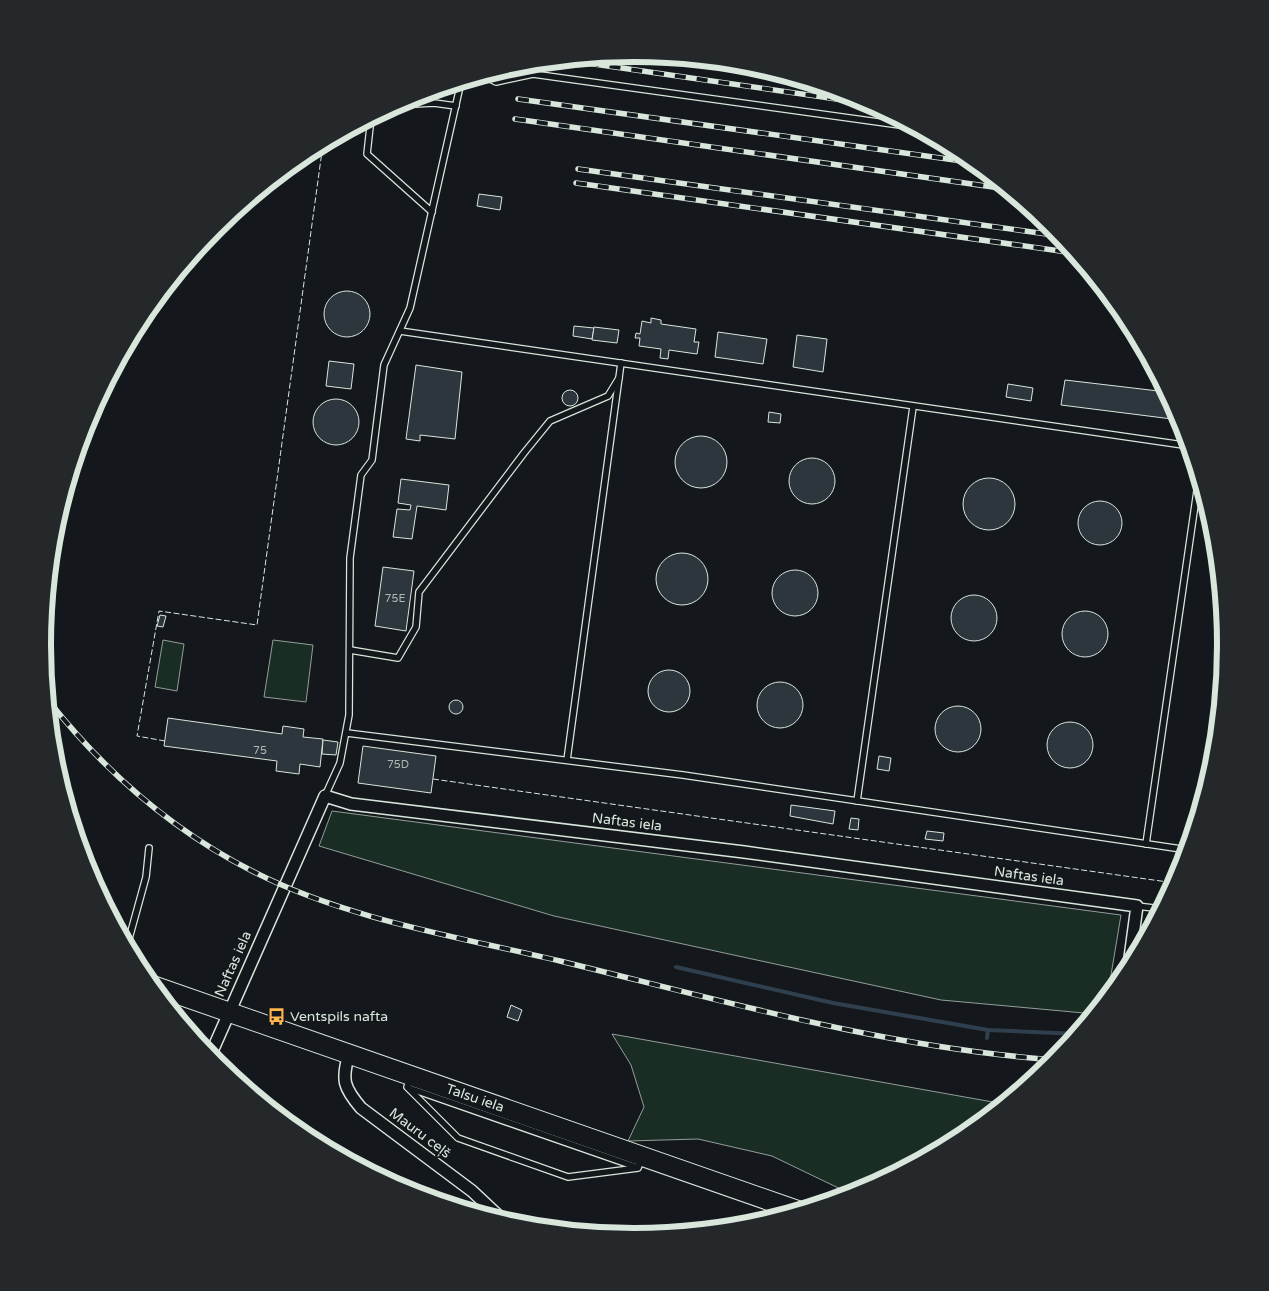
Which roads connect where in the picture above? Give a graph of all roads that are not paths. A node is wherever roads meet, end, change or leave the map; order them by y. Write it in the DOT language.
graph roads {
  1 [pos="492,80"];
  2 [pos="460,89"];
  3 [pos="419,104"];
  4 [pos="456,106"];
  5 [pos="897,125"];
  6 [pos="370,126"];
  7 [pos="432,212"];
  8 [pos="400,331"];
  9 [pos="621,363"];
  10 [pos="619,378"];
  11 [pos="913,407"];
  12 [pos="1182,445"];
  13 [pos="1197,491"];
  14 [pos="350,650"];
  15 [pos="347,733"];
  16 [pos="568,760"];
  17 [pos="325,796"];
  18 [pos="857,801"];
  19 [pos="1146,844"];
  20 [pos="149,848"];
  21 [pos="1181,849"];
  22 [pos="1137,906"];
  23 [pos="1155,908"];
  24 [pos="129,938"];
  25 [pos="1131,951"];
  26 [pos="164,989"];
  27 [pos="229,1012"];
  28 [pos="213,1049"];
  29 [pos="349,1054"];
  30 [pos="409,1081"];
  31 [pos="640,1163"];
  32 [pos="789,1208"];
  33 [pos="494,1211"];
  1 -- 5 [label="lane"];
  2 -- 4 [label="lane"];
  3 -- 4 [label="lane"];
  4 -- 7 [label="lane"];
  6 -- 7 [label="lane"];
  7 -- 8 [label="lane"];
  8 -- 9 [label="lane"];
  8 -- 14 [label="lane"];
  9 -- 10 [label="lane"];
  9 -- 11 [label="lane"];
  10 -- 14 [label="lane"];
  10 -- 16 [label="lane"];
  11 -- 12 [label="lane"];
  11 -- 18 [label="lane"];
  13 -- 19 [label="lane"];
  14 -- 15 [label="lane"];
  15 -- 16 [label="lane"];
  15 -- 17 [label="lane"];
  16 -- 18 [label="lane"];
  17 -- 22 [label="street, Naftas iela"];
  17 -- 27 [label="street, Naftas iela"];
  18 -- 19 [label="lane"];
  19 -- 21 [label="lane"];
  20 -- 24 [label="lane"];
  22 -- 23 [label="lane, Naftas iela"];
  22 -- 25 [label="street"];
  26 -- 27 [label="main road, Talsu iela"];
  27 -- 28 [label="street, Naftas iela"];
  27 -- 29 [label="main road, Talsu iela"];
  29 -- 30 [label="main road, Talsu iela"];
  29 -- 33 [label="street, Mauru ceļš"];
  30 -- 31 [label="main road, Talsu iela"];
  30 -- 31 [label="lane"];
  31 -- 32 [label="main road, Talsu iela"];
}
